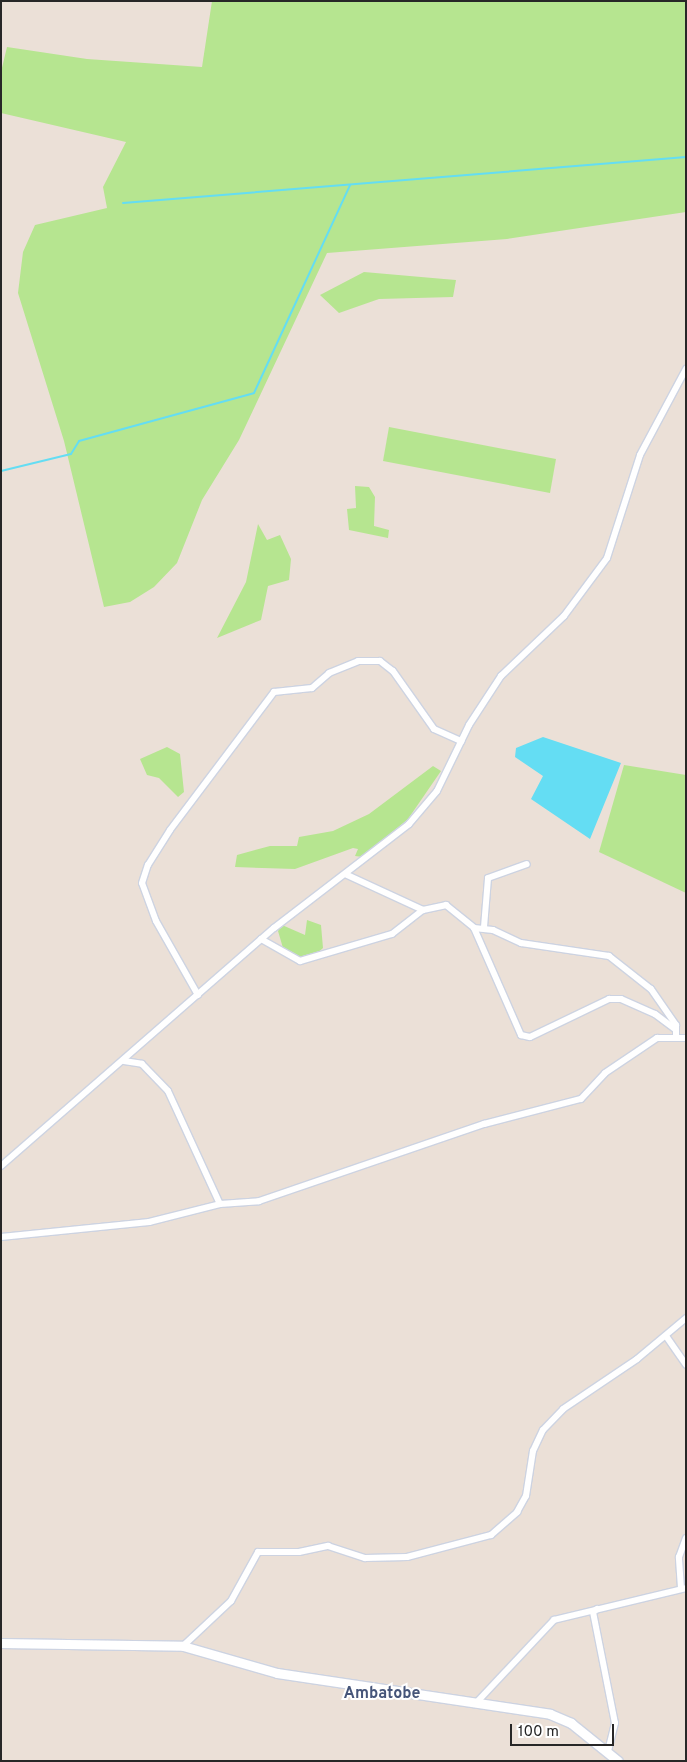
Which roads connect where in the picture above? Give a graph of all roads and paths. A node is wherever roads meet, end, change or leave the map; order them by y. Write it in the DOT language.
graph roads {
  1 [pos="686,370"];
  2 [pos="461,741"];
  3 [pos="527,864"];
  4 [pos="345,874"];
  5 [pos="423,910"];
  6 [pos="484,927"];
  7 [pos="474,928"];
  8 [pos="261,939"];
  9 [pos="198,995"];
  10 [pos="676,1033"];
  11 [pos="686,1038"];
  12 [pos="124,1061"];
  13 [pos="1,1166"];
  14 [pos="220,1204"];
  15 [pos="1,1237"];
  16 [pos="686,1318"];
  17 [pos="666,1336"];
  18 [pos="686,1365"];
  19 [pos="686,1538"];
  20 [pos="683,1588"];
  21 [pos="597,1609"];
  22 [pos="1,1643"];
  23 [pos="183,1646"];
  24 [pos="476,1702"];
  25 [pos="608,1751"];
  26 [pos="618,1761"];
  1 -- 2 [label="street"];
  2 -- 4 [label="street"];
  2 -- 9 [label="street"];
  3 -- 6 [label="street"];
  4 -- 5 [label="street"];
  4 -- 8 [label="street"];
  5 -- 7 [label="street"];
  5 -- 8 [label="street"];
  6 -- 7 [label="street"];
  6 -- 10 [label="street"];
  7 -- 10 [label="street"];
  8 -- 9 [label="street"];
  9 -- 12 [label="street"];
  10 -- 11 [label="street"];
  10 -- 14 [label="street"];
  12 -- 13 [label="street"];
  12 -- 14 [label="street"];
  14 -- 15 [label="street"];
  16 -- 17 [label="street"];
  17 -- 18 [label="street"];
  17 -- 23 [label="street"];
  19 -- 20 [label="street"];
  20 -- 21 [label="street"];
  21 -- 24 [label="street"];
  21 -- 25 [label="street"];
  22 -- 23 [label="street"];
  23 -- 24 [label="street"];
  24 -- 25 [label="street"];
  25 -- 26 [label="street"];
}
